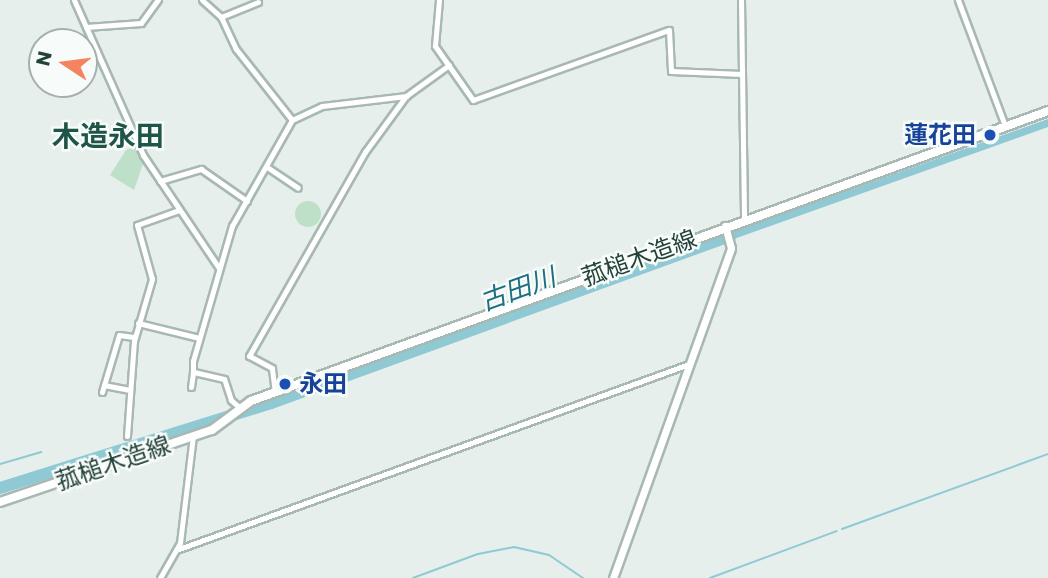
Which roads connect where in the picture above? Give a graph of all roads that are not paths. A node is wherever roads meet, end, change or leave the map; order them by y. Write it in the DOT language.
graph roads {
  1 [pos="74,0"];
  2 [pos="158,0"];
  3 [pos="202,0"];
  4 [pos="239,0"];
  5 [pos="439,0"];
  6 [pos="741,0"];
  7 [pos="958,0"];
  8 [pos="258,2"];
  9 [pos="238,9"];
  10 [pos="221,17"];
  11 [pos="86,27"];
  12 [pos="449,65"];
  13 [pos="741,74"];
  14 [pos="406,96"];
  15 [pos="1048,111"];
  16 [pos="292,120"];
  17 [pos="1005,126"];
  18 [pos="267,167"];
  19 [pos="160,181"];
  20 [pos="298,188"];
  21 [pos="247,201"];
  22 [pos="179,210"];
  23 [pos="744,219"];
  24 [pos="726,228"];
  25 [pos="219,268"];
  26 [pos="138,324"];
  27 [pos="134,337"];
  28 [pos="199,338"];
  29 [pos="689,364"];
  30 [pos="193,372"];
  31 [pos="104,385"];
  32 [pos="191,387"];
  33 [pos="129,390"];
  34 [pos="102,393"];
  35 [pos="275,393"];
  36 [pos="239,407"];
  37 [pos="127,436"];
  38 [pos="193,436"];
  39 [pos="0,502"];
  40 [pos="179,550"];
  41 [pos="160,578"];
  42 [pos="613,578"];
  1 -- 11 [label="street"];
  2 -- 11 [label="street"];
  3 -- 10 [label="street"];
  4 -- 9 [label="street"];
  5 -- 12 [label="street"];
  6 -- 13 [label="street"];
  7 -- 17 [label="street"];
  8 -- 9 [label="street"];
  9 -- 10 [label="street"];
  10 -- 16 [label="street"];
  11 -- 19 [label="street"];
  12 -- 13 [label="street"];
  12 -- 14 [label="street"];
  13 -- 23 [label="street"];
  14 -- 16 [label="street"];
  14 -- 35 [label="street"];
  15 -- 17 [label="main road, 菰槌木造線"];
  16 -- 18 [label="street"];
  17 -- 23 [label="main road, 菰槌木造線"];
  18 -- 20 [label="street"];
  18 -- 21 [label="street"];
  19 -- 21 [label="street"];
  19 -- 22 [label="street"];
  21 -- 25 [label="street"];
  22 -- 25 [label="street"];
  22 -- 26 [label="street"];
  23 -- 24 [label="main road, 菰槌木造線"];
  24 -- 29 [label="street"];
  24 -- 35 [label="main road, 菰槌木造線"];
  25 -- 28 [label="street"];
  26 -- 27 [label="street"];
  26 -- 28 [label="street"];
  27 -- 31 [label="street"];
  27 -- 33 [label="street"];
  28 -- 30 [label="street"];
  29 -- 40 [label="street"];
  29 -- 42 [label="street"];
  30 -- 32 [label="street"];
  30 -- 36 [label="street"];
  31 -- 33 [label="street"];
  31 -- 34 [label="street"];
  33 -- 37 [label="street"];
  35 -- 36 [label="main road, 菰槌木造線"];
  36 -- 38 [label="main road, 菰槌木造線"];
  38 -- 39 [label="main road, 菰槌木造線"];
  38 -- 40 [label="street"];
  40 -- 41 [label="street"];
}
